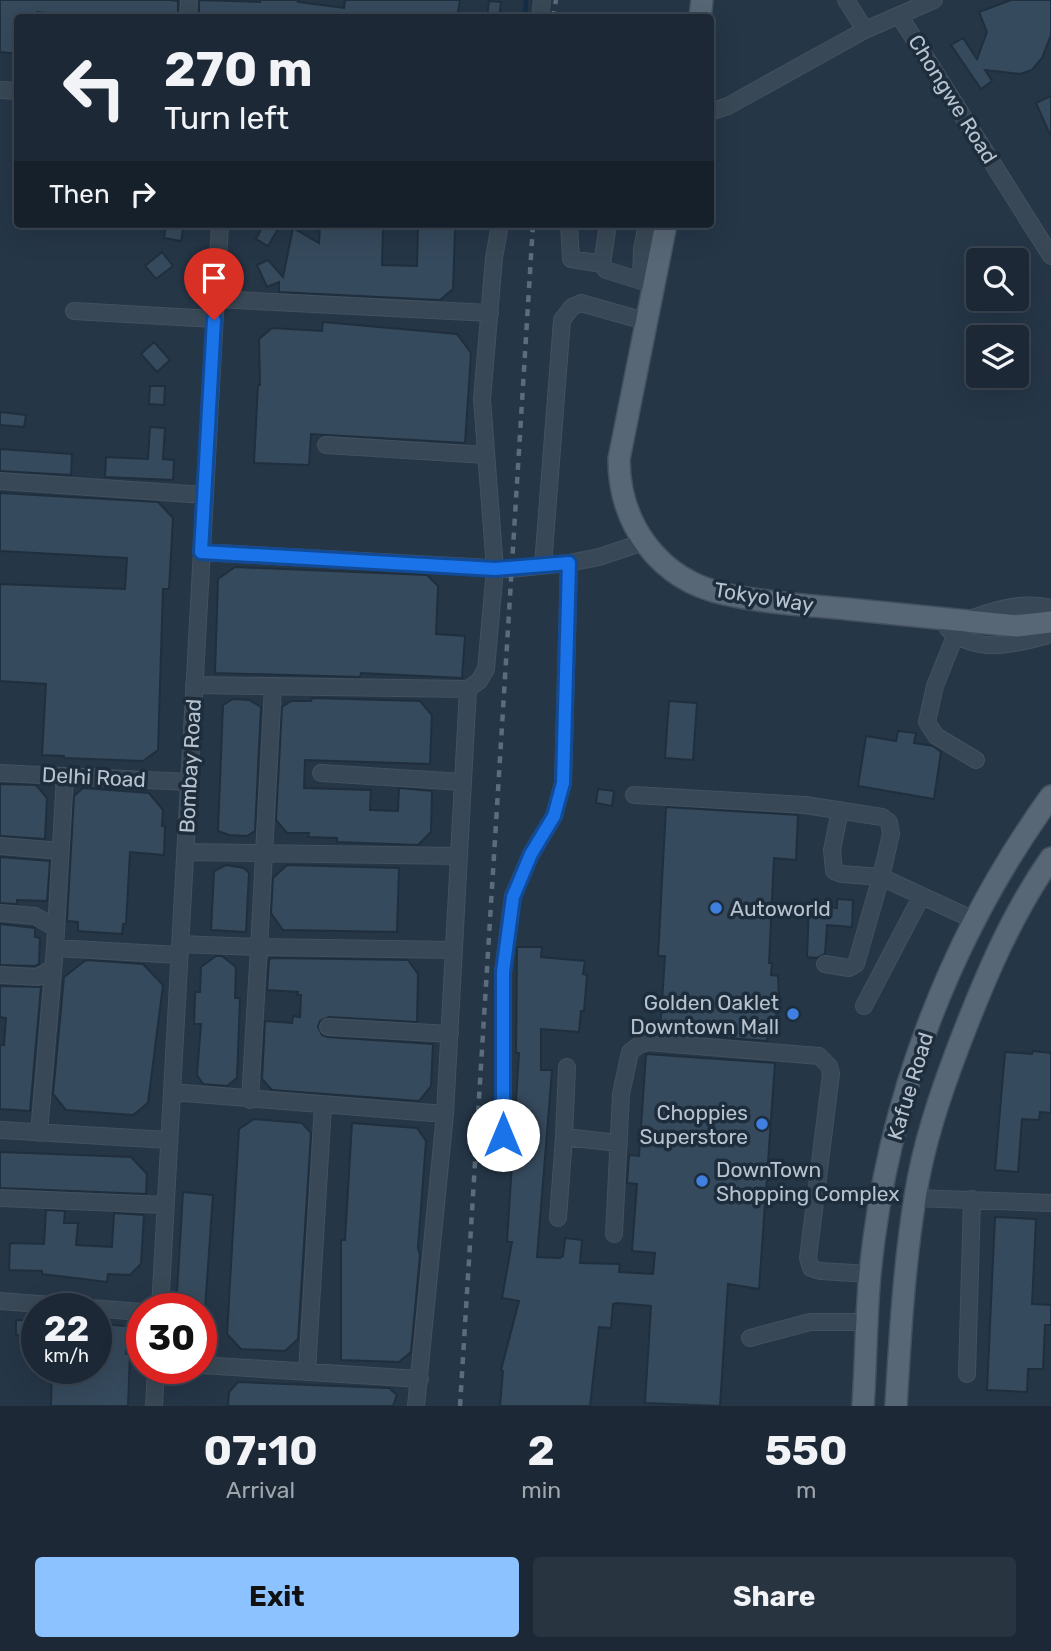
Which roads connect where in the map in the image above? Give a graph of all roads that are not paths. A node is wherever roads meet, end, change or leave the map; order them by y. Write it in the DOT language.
graph roads {
  1 [pos="846,0"];
  2 [pos="933,0"];
  3 [pos="899,15"];
  4 [pos="865,30"];
  5 [pos="714,111"];
  6 [pos="220,228"];
  7 [pos="499,228"];
  8 [pos="569,228"];
  9 [pos="607,228"];
  10 [pos="646,228"];
  11 [pos="665,228"];
  12 [pos="1051,254"];
  13 [pos="602,264"];
  14 [pos="647,283"];
  15 [pos="216,299"];
  16 [pos="74,311"];
  17 [pos="490,313"];
  18 [pos="214,320"];
  19 [pos="648,322"];
  20 [pos="327,444"];
  21 [pos="486,455"];
  22 [pos="0,481"];
  23 [pos="205,495"];
  24 [pos="644,542"];
  25 [pos="201,552"];
  26 [pos="569,563"];
  27 [pos="543,565"];
  28 [pos="495,569"];
  29 [pos="1051,608"];
  30 [pos="960,628"];
  31 [pos="1049,632"];
  32 [pos="194,685"];
  33 [pos="273,686"];
  34 [pos="468,689"];
  35 [pos="976,760"];
  36 [pos="0,773"];
  37 [pos="321,773"];
  38 [pos="65,775"];
  39 [pos="189,782"];
  40 [pos="463,782"];
  41 [pos="634,795"];
  42 [pos="1051,796"];
  43 [pos="840,810"];
  44 [pos="0,846"];
  45 [pos="61,851"];
  46 [pos="185,852"];
  47 [pos="264,853"];
  48 [pos="459,856"];
  49 [pos="1051,858"];
  50 [pos="881,877"];
  51 [pos="921,897"];
  52 [pos="0,913"];
  53 [pos="975,920"];
  54 [pos="56,928"];
  55 [pos="259,947"];
  56 [pos="55,948"];
  57 [pos="179,950"];
  58 [pos="454,950"];
  59 [pos="825,964"];
  60 [pos="53,968"];
  61 [pos="0,975"];
  62 [pos="864,1006"];
  63 [pos="328,1027"];
  64 [pos="450,1034"];
  65 [pos="567,1067"];
  66 [pos="172,1092"];
  67 [pos="250,1100"];
  68 [pos="323,1105"];
  69 [pos="445,1114"];
  70 [pos="0,1130"];
  71 [pos="39,1133"];
  72 [pos="503,1135"];
  73 [pos="564,1137"];
  74 [pos="169,1140"];
  75 [pos="619,1143"];
  76 [pos="0,1198"];
  77 [pos="915,1198"];
  78 [pos="972,1199"];
  79 [pos="1051,1203"];
  80 [pos="165,1205"];
  81 [pos="558,1218"];
  82 [pos="614,1234"];
  83 [pos="870,1274"];
  84 [pos="161,1293"];
  85 [pos="0,1301"];
  86 [pos="126,1311"];
  87 [pos="868,1322"];
  88 [pos="750,1338"];
  89 [pos="217,1366"];
  90 [pos="307,1372"];
  91 [pos="967,1374"];
  92 [pos="420,1379"];
  93 [pos="155,1384"];
  94 [pos="154,1406"];
  95 [pos="416,1406"];
  96 [pos="863,1406"];
  97 [pos="896,1406"];
  1 -- 4 [label="street"];
  2 -- 3 [label="street"];
  3 -- 4 [label="street, Chongwe Road"];
  3 -- 12 [label="street, Chongwe Road"];
  4 -- 5 [label="street, Chongwe Road"];
  6 -- 15 [label="street, Bombay Road"];
  7 -- 17 [label="street"];
  8 -- 13 [label="street"];
  9 -- 13 [label="street"];
  10 -- 14 [label="street"];
  11 -- 14 [label="main road, Tokyo Way"];
  13 -- 14 [label="street"];
  14 -- 19 [label="main road, Tokyo Way"];
  15 -- 17 [label="street"];
  15 -- 18 [label="street, Bombay Road"];
  16 -- 18 [label="street"];
  17 -- 21 [label="street"];
  18 -- 23 [label="street, Bombay Road"];
  19 -- 24 [label="main road, Tokyo Way"];
  19 -- 27 [label="street"];
  20 -- 21 [label="street"];
  21 -- 28 [label="street"];
  22 -- 23 [label="street"];
  23 -- 25 [label="street, Bombay Road"];
  24 -- 26 [label="street"];
  24 -- 30 [label="main road, Tokyo Way"];
  25 -- 28 [label="street"];
  25 -- 32 [label="street, Bombay Road"];
  26 -- 27 [label="street"];
  26 -- 72 [label="street"];
  27 -- 28 [label="street"];
  28 -- 34 [label="street"];
  29 -- 30 [label="street"];
  30 -- 31 [label="main road, Tokyo Way"];
  30 -- 31 [label="street"];
  30 -- 35 [label="street"];
  32 -- 33 [label="street"];
  32 -- 39 [label="street, Bombay Road"];
  33 -- 34 [label="street"];
  33 -- 47 [label="street"];
  34 -- 40 [label="street"];
  36 -- 38 [label="street, Delhi Road"];
  37 -- 40 [label="street"];
  38 -- 39 [label="street, Delhi Road"];
  38 -- 45 [label="street"];
  39 -- 46 [label="street, Bombay Road"];
  40 -- 48 [label="street"];
  41 -- 43 [label="street"];
  42 -- 53 [label="main road, Kafue Road"];
  43 -- 50 [label="street"];
  43 -- 50 [label="street"];
  44 -- 45 [label="street"];
  45 -- 54 [label="street"];
  46 -- 47 [label="street"];
  46 -- 57 [label="street, Bombay Road"];
  47 -- 48 [label="street"];
  47 -- 55 [label="street"];
  48 -- 58 [label="street"];
  49 -- 77 [label="main road, Kafue Road"];
  50 -- 51 [label="street"];
  50 -- 59 [label="street"];
  51 -- 53 [label="street"];
  51 -- 62 [label="street"];
  52 -- 54 [label="street"];
  53 -- 83 [label="main road, Kafue Road"];
  54 -- 56 [label="street"];
  55 -- 57 [label="street"];
  55 -- 58 [label="street"];
  55 -- 67 [label="street"];
  56 -- 57 [label="street"];
  56 -- 60 [label="street"];
  57 -- 66 [label="street, Bombay Road"];
  58 -- 64 [label="street"];
  60 -- 61 [label="street"];
  60 -- 71 [label="street"];
  63 -- 64 [label="street"];
  64 -- 69 [label="street"];
  65 -- 73 [label="street"];
  66 -- 67 [label="street"];
  66 -- 74 [label="street, Bombay Road"];
  67 -- 68 [label="street"];
  68 -- 69 [label="street"];
  68 -- 90 [label="street"];
  69 -- 92 [label="street"];
  70 -- 71 [label="street"];
  71 -- 74 [label="street"];
  73 -- 75 [label="street"];
  73 -- 81 [label="street"];
  74 -- 80 [label="street, Bombay Road"];
  75 -- 82 [label="street"];
  75 -- 83 [label="street"];
  76 -- 80 [label="street"];
  77 -- 78 [label="street"];
  77 -- 97 [label="main road, Kafue Road"];
  78 -- 79 [label="street"];
  78 -- 91 [label="street"];
  80 -- 84 [label="street, Bombay Road"];
  83 -- 87 [label="main road, Kafue Road"];
  85 -- 86 [label="street"];
  87 -- 88 [label="street"];
  87 -- 96 [label="main road, Kafue Road"];
  89 -- 90 [label="street"];
  90 -- 92 [label="street"];
  92 -- 95 [label="street"];
  93 -- 94 [label="street"];
}
